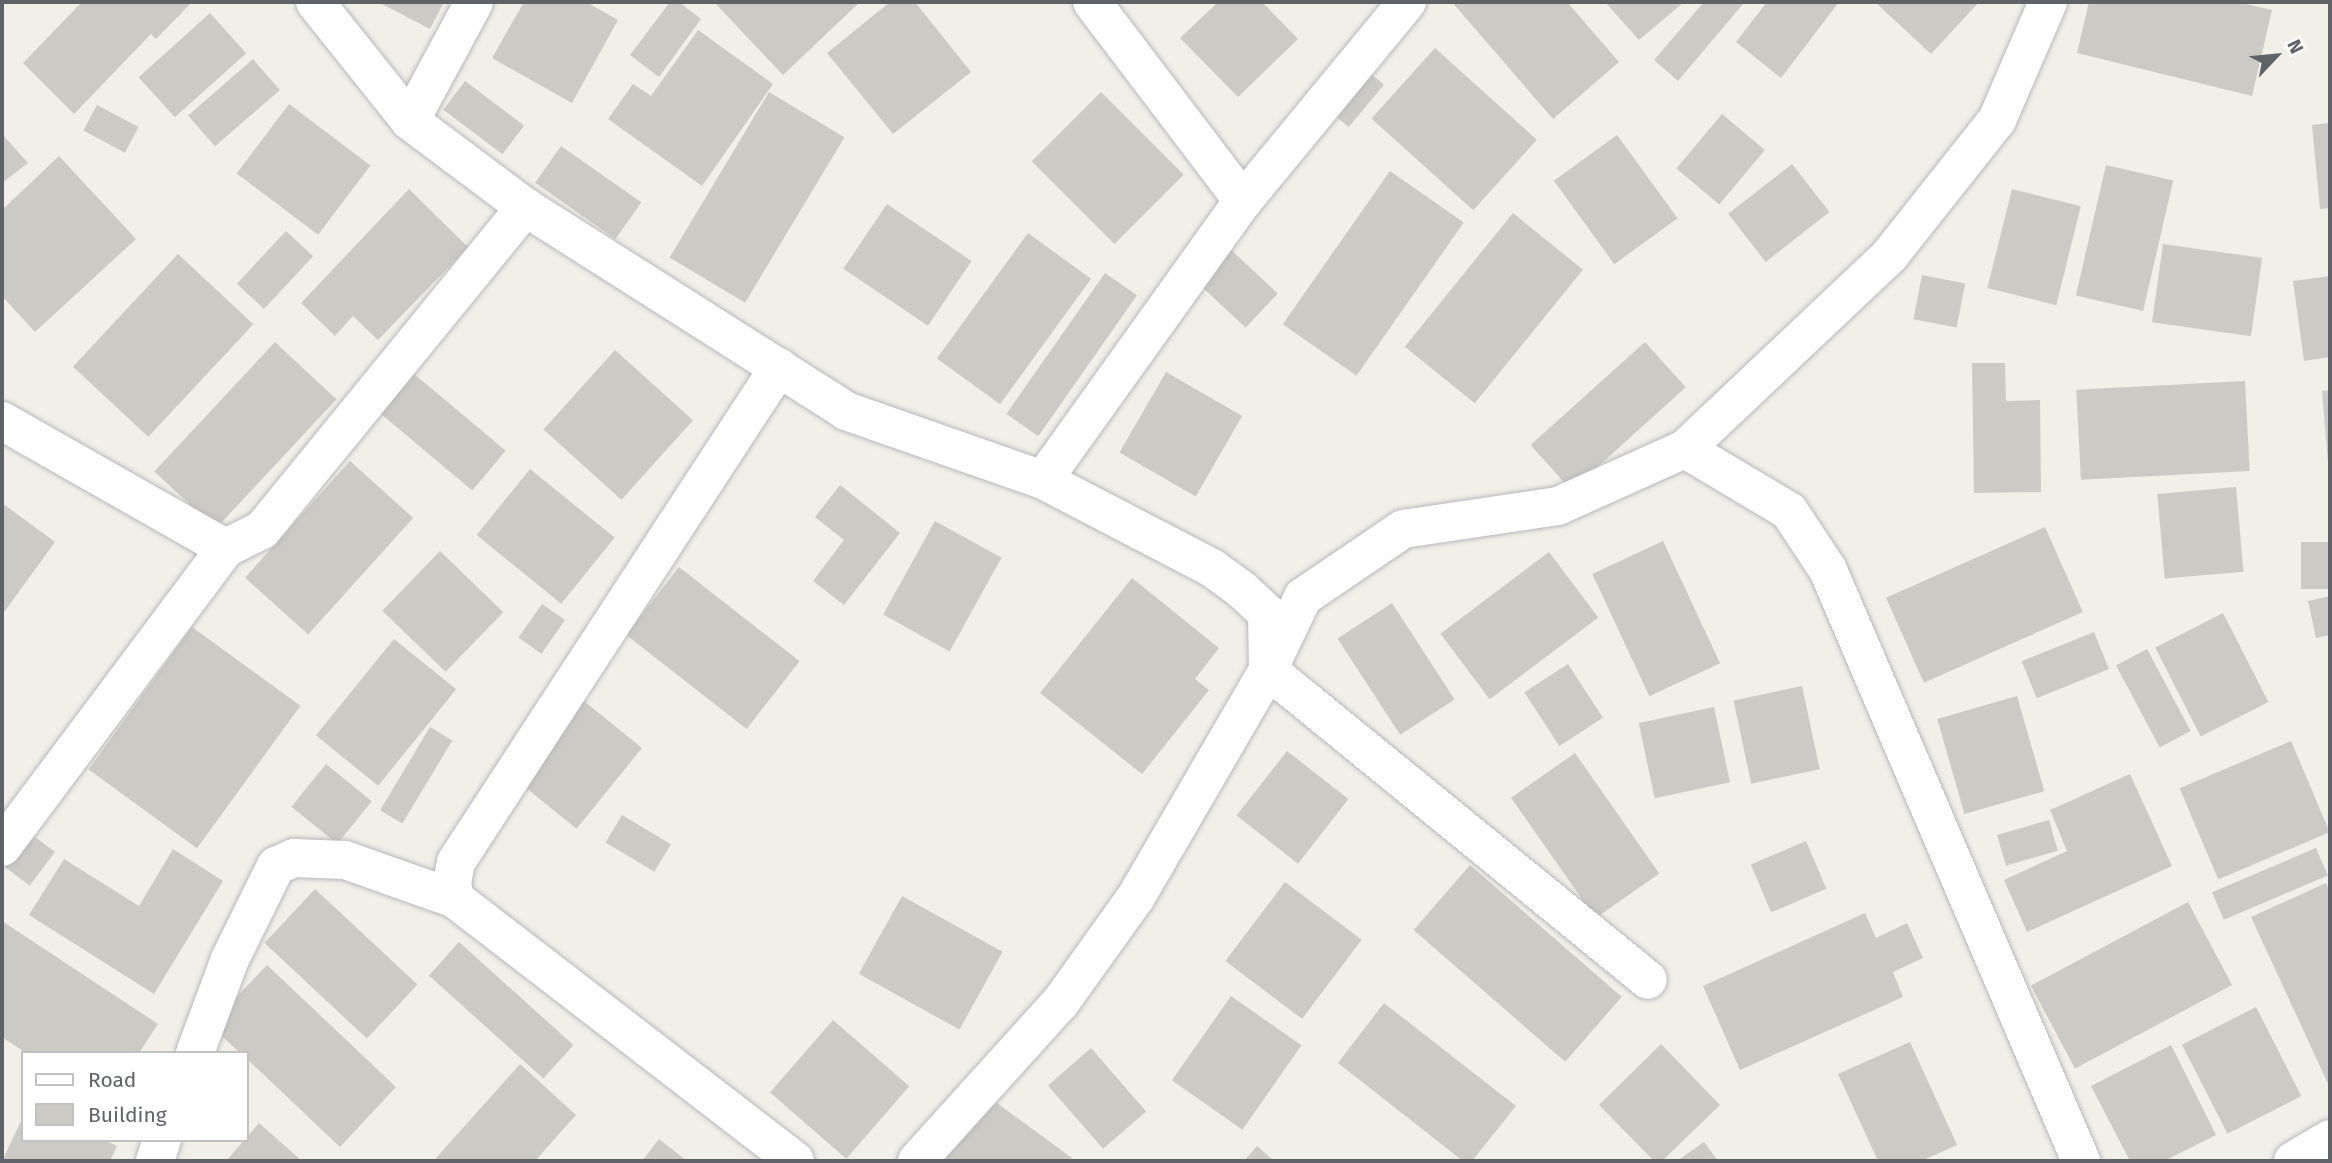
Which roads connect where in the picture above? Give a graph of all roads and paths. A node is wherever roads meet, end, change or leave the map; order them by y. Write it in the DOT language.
graph roads {
  1 [pos="315,2"];
  2 [pos="474,2"];
  3 [pos="1092,2"];
  4 [pos="1407,2"];
  5 [pos="2048,2"];
  6 [pos="410,121"];
  7 [pos="1243,201"];
  8 [pos="525,207"];
  9 [pos="779,368"];
  10 [pos="2,421"];
  11 [pos="1685,449"];
  12 [pos="1043,481"];
  13 [pos="226,548"];
  14 [pos="1268,670"];
  15 [pos="2,847"];
  16 [pos="455,899"];
  17 [pos="1648,980"];
  18 [pos="196,1051"];
  19 [pos="2330,1139"];
  20 [pos="161,1142"];
  21 [pos="155,1161"];
  22 [pos="795,1161"];
  23 [pos="916,1161"];
  24 [pos="2081,1161"];
  25 [pos="2293,1161"];
  1 -- 6 [label="street"];
  2 -- 6 [label="street"];
  3 -- 7 [label="street"];
  4 -- 7 [label="street"];
  5 -- 11 [label="street"];
  6 -- 8 [label="street"];
  7 -- 12 [label="street"];
  8 -- 9 [label="street"];
  8 -- 13 [label="street"];
  9 -- 12 [label="street"];
  9 -- 16 [label="street"];
  10 -- 13 [label="street"];
  11 -- 14 [label="street"];
  11 -- 24 [label="street"];
  12 -- 14 [label="street"];
  13 -- 15 [label="street"];
  14 -- 17 [label="street"];
  14 -- 23 [label="street"];
  16 -- 18 [label="street"];
  16 -- 22 [label="street"];
  19 -- 25 [label="street"];
  20 -- 21 [label="street"];
}
